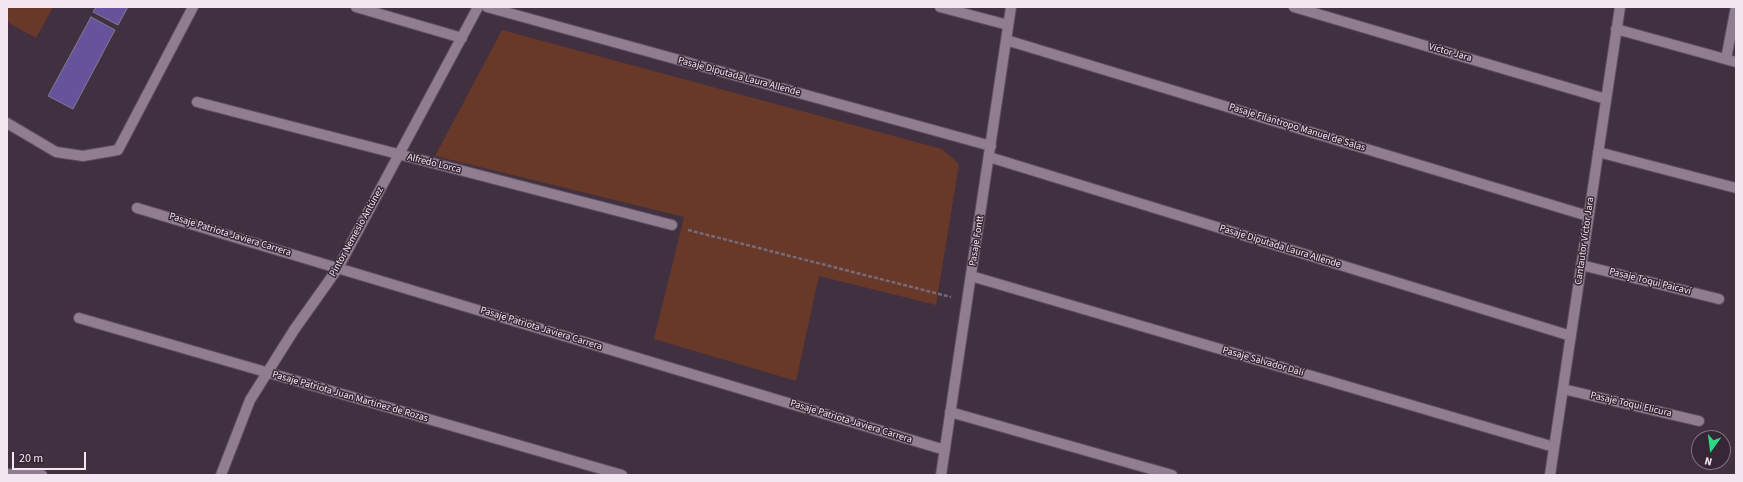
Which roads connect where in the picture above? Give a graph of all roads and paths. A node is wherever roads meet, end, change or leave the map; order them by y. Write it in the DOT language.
graph roads {
  1 [pos="193,7"];
  2 [pos="356,7"];
  3 [pos="478,7"];
  4 [pos="487,7"];
  5 [pos="940,7"];
  6 [pos="1011,7"];
  7 [pos="1294,7"];
  8 [pos="1620,7"];
  9 [pos="1736,7"];
  10 [pos="1008,25"];
  11 [pos="1616,29"];
  12 [pos="462,38"];
  13 [pos="1006,40"];
  14 [pos="1731,61"];
  15 [pos="1606,98"];
  16 [pos="197,102"];
  17 [pos="7,123"];
  18 [pos="991,146"];
  19 [pos="1598,152"];
  20 [pos="399,155"];
  21 [pos="989,157"];
  22 [pos="1736,188"];
  23 [pos="137,208"];
  24 [pos="1588,216"];
  25 [pos="672,226"];
  26 [pos="1581,265"];
  27 [pos="338,268"];
  28 [pos="971,276"];
  29 [pos="1719,299"];
  30 [pos="967,301"];
  31 [pos="79,318"];
  32 [pos="1571,336"];
  33 [pos="267,374"];
  34 [pos="1563,389"];
  35 [pos="950,412"];
  36 [pos="1700,421"];
  37 [pos="1554,447"];
  38 [pos="945,450"];
  39 [pos="7,474"];
  40 [pos="41,475"];
  41 [pos="221,475"];
  42 [pos="622,475"];
  43 [pos="941,475"];
  44 [pos="1172,475"];
  45 [pos="1550,475"];
  1 -- 17 [label="street"];
  2 -- 12 [label="street"];
  3 -- 12 [label="street, Pintor Nemesio Antúnez"];
  4 -- 18 [label="street, Pasaje Diputada Laura Allende"];
  5 -- 10 [label="street"];
  6 -- 10 [label="street, Pasaje Fontt"];
  7 -- 15 [label="street, Víctor Jara"];
  8 -- 11 [label="street, Cantautor Víctor Jara"];
  9 -- 14 [label="street"];
  10 -- 13 [label="street, Pasaje Fontt"];
  11 -- 14 [label="street"];
  11 -- 15 [label="street, Cantautor Víctor Jara"];
  12 -- 20 [label="street, Pintor Nemesio Antúnez"];
  13 -- 18 [label="street, Pasaje Fontt"];
  13 -- 24 [label="street, Pasaje Filántropo Manuel de Salas"];
  15 -- 19 [label="street, Cantautor Víctor Jara"];
  16 -- 20 [label="street, Alfredo Lorca"];
  18 -- 21 [label="street, Pasaje Fontt"];
  19 -- 22 [label="street"];
  19 -- 24 [label="street, Cantautor Víctor Jara"];
  20 -- 25 [label="street, Alfredo Lorca"];
  20 -- 27 [label="street, Pintor Nemesio Antúnez"];
  21 -- 28 [label="street, Pasaje Fontt"];
  21 -- 32 [label="street, Pasaje Diputada Laura Allende"];
  23 -- 27 [label="street, Pasaje Patriota Javiera Carrera"];
  24 -- 26 [label="street, Cantautor Víctor Jara"];
  25 -- 30 [label="path"];
  26 -- 29 [label="street, Pasaje Toqui Paicaví"];
  26 -- 32 [label="street, Cantautor Víctor Jara"];
  27 -- 33 [label="street, Pintor Nemesio Antúnez"];
  27 -- 38 [label="street, Pasaje Patriota Javiera Carrera"];
  28 -- 30 [label="street, Pasaje Fontt"];
  28 -- 37 [label="street, Pasaje Salvador Dalí"];
  30 -- 35 [label="street, Pasaje Fontt"];
  31 -- 33 [label="street, Pasaje Patriota Juan Martínez de Rozas"];
  32 -- 34 [label="street, Cantautor Víctor Jara"];
  33 -- 41 [label="street, Pintor Nemesio Antúnez"];
  33 -- 42 [label="street, Pasaje Patriota Juan Martínez de Rozas"];
  34 -- 36 [label="street, Pasaje Toqui Elicura"];
  34 -- 37 [label="street, Cantautor Víctor Jara"];
  35 -- 38 [label="street, Pasaje Fontt"];
  35 -- 44 [label="street"];
  37 -- 45 [label="street, Cantautor Víctor Jara"];
  38 -- 43 [label="street, Pasaje Fontt"];
  39 -- 40 [label="street"];
}
